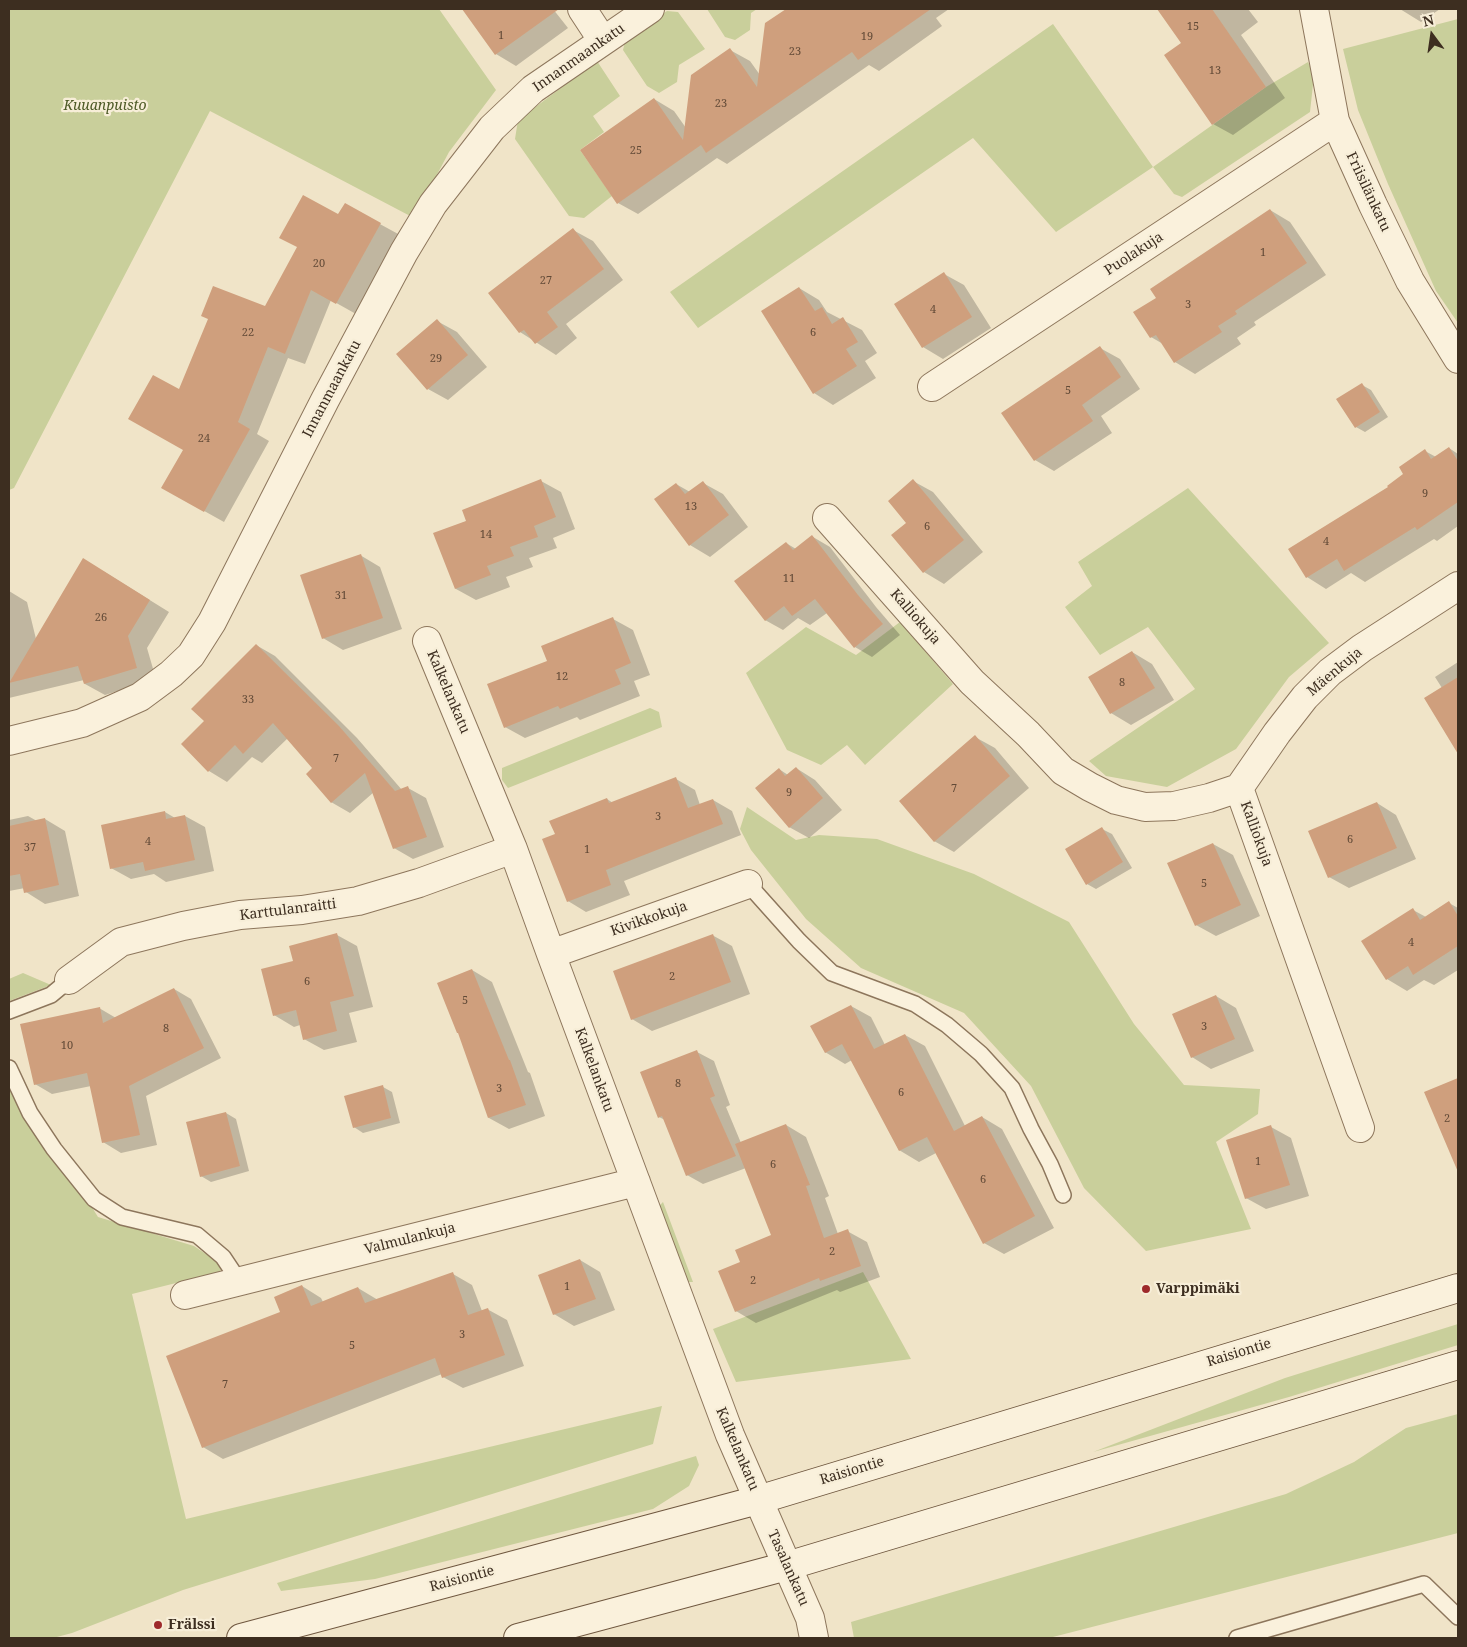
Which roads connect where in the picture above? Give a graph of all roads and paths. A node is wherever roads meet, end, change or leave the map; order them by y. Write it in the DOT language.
graph roads {
  1 [pos="582,9"];
  2 [pos="650,9"];
  3 [pos="1314,10"];
  4 [pos="603,41"];
  5 [pos="1335,121"];
  6 [pos="1458,359"];
  7 [pos="932,387"];
  8 [pos="827,518"];
  9 [pos="1458,586"];
  10 [pos="427,641"];
  11 [pos="9,741"];
  12 [pos="1239,788"];
  13 [pos="513,849"];
  14 [pos="748,884"];
  15 [pos="551,954"];
  16 [pos="69,980"];
  17 [pos="9,1011"];
  18 [pos="9,1068"];
  19 [pos="1360,1128"];
  20 [pos="636,1182"];
  21 [pos="1063,1195"];
  22 [pos="239,1282"];
  23 [pos="1458,1288"];
  24 [pos="185,1295"];
  25 [pos="1458,1365"];
  26 [pos="758,1500"];
  27 [pos="787,1566"];
  28 [pos="1458,1617"];
  29 [pos="241,1638"];
  30 [pos="518,1638"];
  31 [pos="814,1638"];
  32 [pos="1241,1638"];
  1 -- 4 [label="street"];
  2 -- 4 [label="street, Innanmaankatu"];
  3 -- 5 [label="street, Friisilänkatu"];
  4 -- 11 [label="street, Innanmaankatu"];
  5 -- 6 [label="street, Friisilänkatu"];
  5 -- 7 [label="street, Puolakuja"];
  8 -- 12 [label="street, Kalliokuja"];
  9 -- 12 [label="street, Mäenkuja"];
  10 -- 13 [label="street, Kalkelankatu"];
  12 -- 19 [label="street, Kalliokuja"];
  13 -- 15 [label="street, Kalkelankatu"];
  13 -- 16 [label="street, Karttulanraitti"];
  14 -- 15 [label="street, Kivikkokuja"];
  14 -- 21 [label="lane"];
  15 -- 20 [label="street, Kalkelankatu"];
  16 -- 17 [label="lane"];
  18 -- 22 [label="lane"];
  20 -- 22 [label="street, Valmulankuja"];
  20 -- 26 [label="street, Kalkelankatu"];
  22 -- 24 [label="street, Valmulankuja"];
  23 -- 26 [label="street, Raisiontie"];
  25 -- 27 [label="street"];
  26 -- 27 [label="street, Tasalankatu"];
  26 -- 29 [label="street, Raisiontie"];
  27 -- 30 [label="street"];
  27 -- 31 [label="street, Tasalankatu"];
  28 -- 32 [label="lane"];
}
